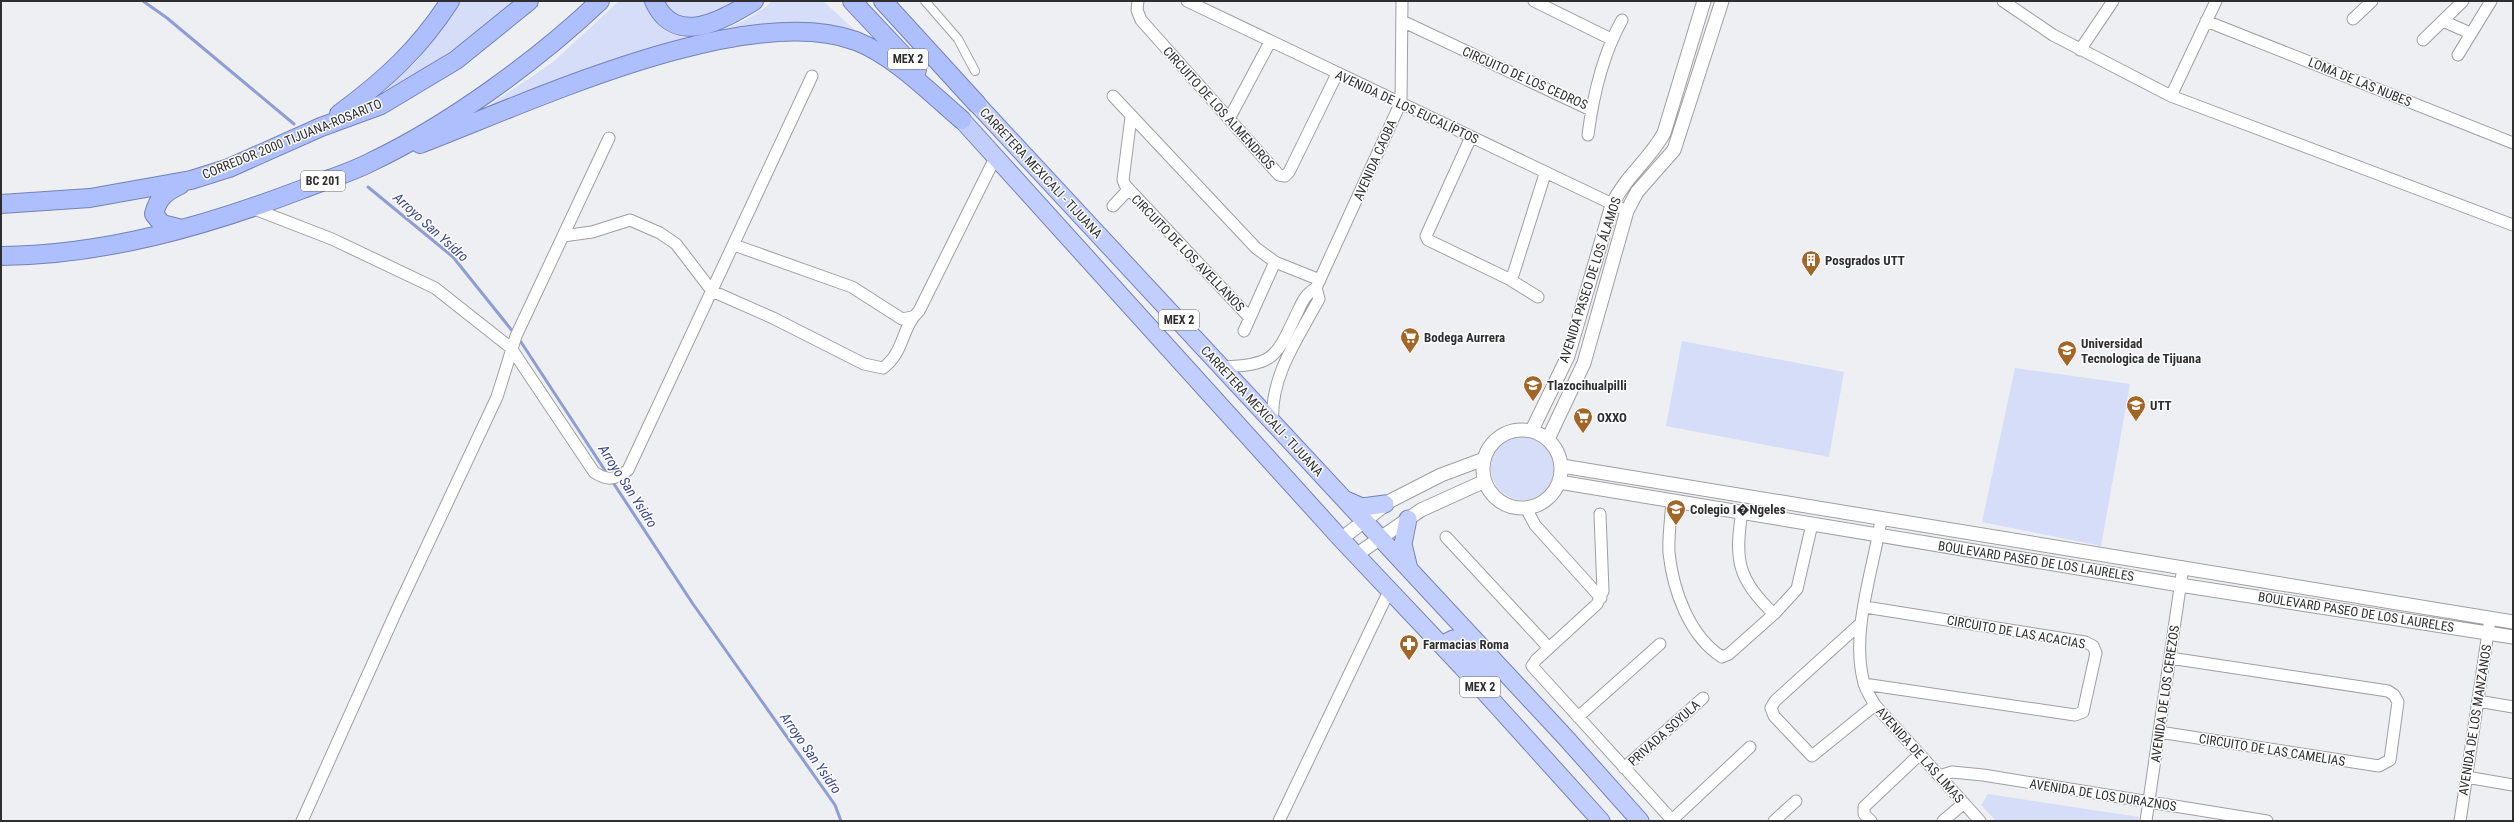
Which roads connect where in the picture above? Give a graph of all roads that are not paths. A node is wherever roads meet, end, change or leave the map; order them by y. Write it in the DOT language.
graph roads {
  1 [pos="450,1"];
  2 [pos="529,1"];
  3 [pos="600,1"];
  4 [pos="654,1"];
  5 [pos="754,1"];
  6 [pos="852,1"];
  7 [pos="883,1"];
  8 [pos="899,1"];
  9 [pos="925,1"];
  10 [pos="1138,1"];
  11 [pos="1187,1"];
  12 [pos="1402,1"];
  13 [pos="1534,1"];
  14 [pos="1704,1"];
  15 [pos="1722,1"];
  16 [pos="2113,1"];
  17 [pos="2216,1"];
  18 [pos="2372,1"];
  19 [pos="2463,1"];
  20 [pos="2491,1"];
  21 [pos="2010,3"];
  22 [pos="2353,19"];
  23 [pos="1622,20"];
  24 [pos="1402,21"];
  25 [pos="2206,21"];
  26 [pos="2443,21"];
  27 [pos="2470,33"];
  28 [pos="1612,40"];
  29 [pos="2423,40"];
  30 [pos="1270,42"];
  31 [pos="2080,50"];
  32 [pos="2458,55"];
  33 [pos="975,71"];
  34 [pos="1337,74"];
  35 [pos="812,76"];
  36 [pos="1113,96"];
  37 [pos="2171,96"];
  38 [pos="1401,102"];
  39 [pos="977,104"];
  40 [pos="1591,110"];
  41 [pos="1130,117"];
  42 [pos="1229,119"];
  43 [pos="962,120"];
  44 [pos="321,127"];
  45 [pos="1588,135"];
  46 [pos="1471,137"];
  47 [pos="609,138"];
  48 [pos="2513,142"];
  49 [pos="996,158"];
  50 [pos="371,163"];
  51 [pos="1545,174"];
  52 [pos="191,180"];
  53 [pos="1128,190"];
  54 [pos="1,204"];
  55 [pos="1612,205"];
  56 [pos="1113,206"];
  57 [pos="252,208"];
  58 [pos="1627,212"];
  59 [pos="2513,225"];
  60 [pos="182,229"];
  61 [pos="563,236"];
  62 [pos="734,245"];
  63 [pos="1,256"];
  64 [pos="1275,262"];
  65 [pos="1509,278"];
  66 [pos="1318,284"];
  67 [pos="712,291"];
  68 [pos="1538,297"];
  69 [pos="1249,317"];
  70 [pos="912,318"];
  71 [pos="1244,331"];
  72 [pos="512,348"];
  73 [pos="1222,367"];
  74 [pos="1273,423"];
  75 [pos="1532,430"];
  76 [pos="1548,439"];
  77 [pos="1484,459"];
  78 [pos="1562,466"];
  79 [pos="1485,481"];
  80 [pos="1560,482"];
  81 [pos="1342,498"];
  82 [pos="1672,501"];
  83 [pos="1385,504"];
  84 [pos="1526,508"];
  85 [pos="1742,512"];
  86 [pos="1600,514"];
  87 [pos="1408,519"];
  88 [pos="1881,520"];
  89 [pos="1364,521"];
  90 [pos="1812,524"];
  91 [pos="1879,535"];
  92 [pos="1446,537"];
  93 [pos="1379,538"];
  94 [pos="1340,539"];
  95 [pos="1356,556"];
  96 [pos="2183,567"];
  97 [pos="1409,571"];
  98 [pos="2180,585"];
  99 [pos="1389,591"];
  100 [pos="1601,598"];
  101 [pos="1865,607"];
  102 [pos="1774,614"];
  103 [pos="2490,619"];
  104 [pos="2513,622"];
  105 [pos="1861,623"];
  106 [pos="2488,633"];
  107 [pos="2513,637"];
  108 [pos="1660,644"];
  109 [pos="1441,645"];
  110 [pos="1549,648"];
  111 [pos="2170,658"];
  112 [pos="1864,684"];
  113 [pos="1703,698"];
  114 [pos="1531,700"];
  115 [pos="2478,701"];
  116 [pos="1875,705"];
  117 [pos="2513,707"];
  118 [pos="1578,717"];
  119 [pos="2159,732"];
  120 [pos="1750,747"];
  121 [pos="1919,755"];
  122 [pos="1624,768"];
  123 [pos="1939,776"];
  124 [pos="2466,777"];
  125 [pos="2513,785"];
  126 [pos="1796,800"];
  127 [pos="2149,802"];
  128 [pos="1964,803"];
  129 [pos="302,821"];
  130 [pos="1279,821"];
  131 [pos="1601,821"];
  132 [pos="1640,821"];
  133 [pos="1672,821"];
  134 [pos="1774,821"];
  135 [pos="1871,821"];
  136 [pos="1943,821"];
  137 [pos="1980,821"];
  138 [pos="2146,821"];
  139 [pos="2267,821"];
  140 [pos="2460,821"];
  1 -- 44 [label="highway"];
  2 -- 44 [label="highway, CORREDOR 2000 TIJUANA-ROSARITO"];
  3 -- 50 [label="highway, BC 201"];
  4 -- 5 [label="highway"];
  6 -- 43 [label="highway, CARRETERA MEXICALI - TIJUANA / MEX 2"];
  7 -- 39 [label="highway, CARRETERA MEXICALI - TIJUANA / MEX 2"];
  8 -- 39 [label="highway"];
  9 -- 33 [label="street"];
  10 -- 42 [label="street, CIRCUITO DE LOS ALMENDROS"];
  11 -- 30 [label="street, AVENIDA DE LOS EUCALÍPTOS"];
  12 -- 24 [label="street, AVENIDA CAOBA"];
  13 -- 28 [label="street"];
  14 -- 55 [label="street, AVENIDA PASEO DE LOS ÁLAMOS"];
  15 -- 58 [label="street, AVENIDA PASEO DE LOS ÁLAMOS"];
  16 -- 31 [label="street"];
  17 -- 25 [label="street"];
  18 -- 22 [label="street"];
  19 -- 26 [label="street"];
  20 -- 27 [label="street"];
  21 -- 31 [label="street"];
  23 -- 28 [label="street, CIRCUITO DE LOS CEDROS"];
  24 -- 38 [label="street, AVENIDA CAOBA"];
  24 -- 40 [label="street, CIRCUITO DE LOS CEDROS"];
  25 -- 37 [label="street"];
  25 -- 48 [label="street, LOMA DE LAS NUBES"];
  26 -- 27 [label="street"];
  26 -- 29 [label="street"];
  27 -- 32 [label="street"];
  28 -- 40 [label="street, CIRCUITO DE LOS CEDROS"];
  30 -- 34 [label="street, AVENIDA DE LOS EUCALÍPTOS"];
  30 -- 42 [label="street"];
  31 -- 37 [label="street"];
  34 -- 38 [label="street, AVENIDA DE LOS EUCALÍPTOS"];
  34 -- 42 [label="street, CIRCUITO DE LOS ALMENDROS"];
  35 -- 62 [label="street"];
  36 -- 41 [label="street"];
  37 -- 59 [label="street"];
  38 -- 46 [label="street, AVENIDA DE LOS EUCALÍPTOS"];
  38 -- 66 [label="street, AVENIDA CAOBA"];
  39 -- 73 [label="main road, CARRETERA MEXICALI - TIJUANA / MEX 2"];
  40 -- 45 [label="street"];
  41 -- 53 [label="street, CIRCUITO DE LOS AVELLANOS"];
  41 -- 64 [label="street"];
  43 -- 49 [label="main road, CARRETERA MEXICALI - TIJUANA / MEX 2"];
  43 -- 50 [label="highway"];
  44 -- 52 [label="highway, CORREDOR 2000 TIJUANA-ROSARITO"];
  46 -- 51 [label="street, AVENIDA DE LOS EUCALÍPTOS"];
  46 -- 65 [label="street"];
  47 -- 61 [label="street"];
  49 -- 70 [label="street"];
  49 -- 94 [label="main road, CARRETERA MEXICALI - TIJUANA / MEX 2"];
  50 -- 57 [label="highway, BC 201"];
  51 -- 55 [label="street, AVENIDA DE LOS EUCALÍPTOS"];
  51 -- 65 [label="street"];
  52 -- 54 [label="highway, CORREDOR 2000 TIJUANA-ROSARITO"];
  52 -- 60 [label="highway"];
  53 -- 56 [label="street"];
  53 -- 69 [label="street, CIRCUITO DE LOS AVELLANOS"];
  55 -- 58 [label="street, AVENIDA DE LOS EUCALÍPTOS"];
  55 -- 75 [label="street, AVENIDA PASEO DE LOS ÁLAMOS"];
  57 -- 60 [label="highway, BC 201"];
  57 -- 72 [label="street"];
  58 -- 76 [label="street, AVENIDA PASEO DE LOS ÁLAMOS"];
  60 -- 63 [label="highway, BC 201"];
  61 -- 67 [label="street"];
  61 -- 72 [label="street"];
  62 -- 67 [label="street"];
  62 -- 70 [label="street"];
  64 -- 66 [label="street"];
  64 -- 69 [label="street, CIRCUITO DE LOS AVELLANOS"];
  65 -- 68 [label="street"];
  66 -- 73 [label="street"];
  66 -- 74 [label="street"];
  67 -- 70 [label="street"];
  67 -- 72 [label="street"];
  69 -- 71 [label="street, CIRCUITO DE LOS AVELLANOS"];
  72 -- 129 [label="street"];
  73 -- 74 [label="main road, CARRETERA MEXICALI - TIJUANA / MEX 2"];
  74 -- 81 [label="main road, CARRETERA MEXICALI - TIJUANA / MEX 2"];
  75 -- 76 [label="street"];
  75 -- 77 [label="street"];
  76 -- 78 [label="street"];
  77 -- 79 [label="street"];
  77 -- 83 [label="street"];
  78 -- 80 [label="street"];
  78 -- 88 [label="street, BOULEVARD PASEO DE LOS LAURELES"];
  79 -- 84 [label="street"];
  79 -- 87 [label="street"];
  80 -- 82 [label="street, BOULEVARD PASEO DE LOS LAURELES"];
  80 -- 84 [label="street"];
  81 -- 83 [label="main road"];
  81 -- 89 [label="main road, CARRETERA MEXICALI - TIJUANA / MEX 2"];
  82 -- 85 [label="street, BOULEVARD PASEO DE LOS LAURELES"];
  82 -- 102 [label="street"];
  83 -- 89 [label="street"];
  84 -- 100 [label="street"];
  85 -- 90 [label="street, BOULEVARD PASEO DE LOS LAURELES"];
  85 -- 102 [label="street"];
  86 -- 100 [label="street"];
  87 -- 93 [label="street"];
  87 -- 97 [label="main road"];
  88 -- 91 [label="street, AVENIDA DE LAS LIMAS"];
  88 -- 96 [label="street, BOULEVARD PASEO DE LOS LAURELES"];
  89 -- 93 [label="main road, CARRETERA MEXICALI - TIJUANA / MEX 2"];
  89 -- 94 [label="street"];
  90 -- 91 [label="street, BOULEVARD PASEO DE LOS LAURELES"];
  90 -- 102 [label="street"];
  91 -- 98 [label="street, BOULEVARD PASEO DE LOS LAURELES"];
  91 -- 101 [label="street, AVENIDA DE LAS LIMAS"];
  92 -- 110 [label="street"];
  93 -- 95 [label="street"];
  93 -- 97 [label="main road, CARRETERA MEXICALI - TIJUANA / MEX 2"];
  94 -- 95 [label="main road, CARRETERA MEXICALI - TIJUANA / MEX 2"];
  95 -- 99 [label="main road, CARRETERA MEXICALI - TIJUANA / MEX 2"];
  96 -- 98 [label="street, AVENIDA DE LOS CEREZOS"];
  96 -- 103 [label="street, BOULEVARD PASEO DE LOS LAURELES"];
  97 -- 114 [label="main road, CARRETERA MEXICALI - TIJUANA / MEX 2"];
  98 -- 106 [label="street, BOULEVARD PASEO DE LOS LAURELES"];
  98 -- 111 [label="street, AVENIDA DE LOS CEREZOS"];
  99 -- 109 [label="main road, CARRETERA MEXICALI - TIJUANA / MEX 2"];
  99 -- 130 [label="street"];
  100 -- 110 [label="street"];
  101 -- 105 [label="street, AVENIDA DE LAS LIMAS"];
  101 -- 112 [label="street, CIRCUITO DE LAS ACACIAS"];
  103 -- 104 [label="street, BOULEVARD PASEO DE LOS LAURELES"];
  103 -- 106 [label="street, AVENIDA DE LOS MANZANOS"];
  105 -- 112 [label="street, AVENIDA DE LAS LIMAS"];
  105 -- 116 [label="street"];
  106 -- 107 [label="street, BOULEVARD PASEO DE LOS LAURELES"];
  106 -- 115 [label="street, AVENIDA DE LOS MANZANOS"];
  108 -- 118 [label="street"];
  109 -- 114 [label="main road"];
  109 -- 131 [label="main road, CARRETERA MEXICALI - TIJUANA / MEX 2"];
  110 -- 118 [label="street"];
  111 -- 119 [label="street, AVENIDA DE LOS CEREZOS"];
  111 -- 119 [label="street, CIRCUITO DE LAS CAMELIAS"];
  112 -- 116 [label="street, AVENIDA DE LAS LIMAS"];
  113 -- 122 [label="street, PRIVADA SOYULA"];
  114 -- 132 [label="main road, CARRETERA MEXICALI - TIJUANA / MEX 2"];
  115 -- 117 [label="street"];
  115 -- 124 [label="street, AVENIDA DE LOS MANZANOS"];
  116 -- 121 [label="street, AVENIDA DE LAS LIMAS"];
  118 -- 122 [label="street"];
  119 -- 127 [label="street, AVENIDA DE LOS CEREZOS"];
  120 -- 133 [label="street"];
  121 -- 123 [label="street, AVENIDA DE LAS LIMAS"];
  121 -- 135 [label="street"];
  122 -- 133 [label="street"];
  123 -- 127 [label="street, AVENIDA DE LOS DURAZNOS"];
  123 -- 128 [label="street, AVENIDA DE LAS LIMAS"];
  124 -- 125 [label="street"];
  124 -- 140 [label="street, AVENIDA DE LOS MANZANOS"];
  126 -- 134 [label="street"];
  127 -- 138 [label="street, AVENIDA DE LOS CEREZOS"];
  127 -- 139 [label="street, AVENIDA DE LOS DURAZNOS"];
  128 -- 136 [label="street"];
  128 -- 137 [label="street, AVENIDA DE LAS LIMAS"];
}
